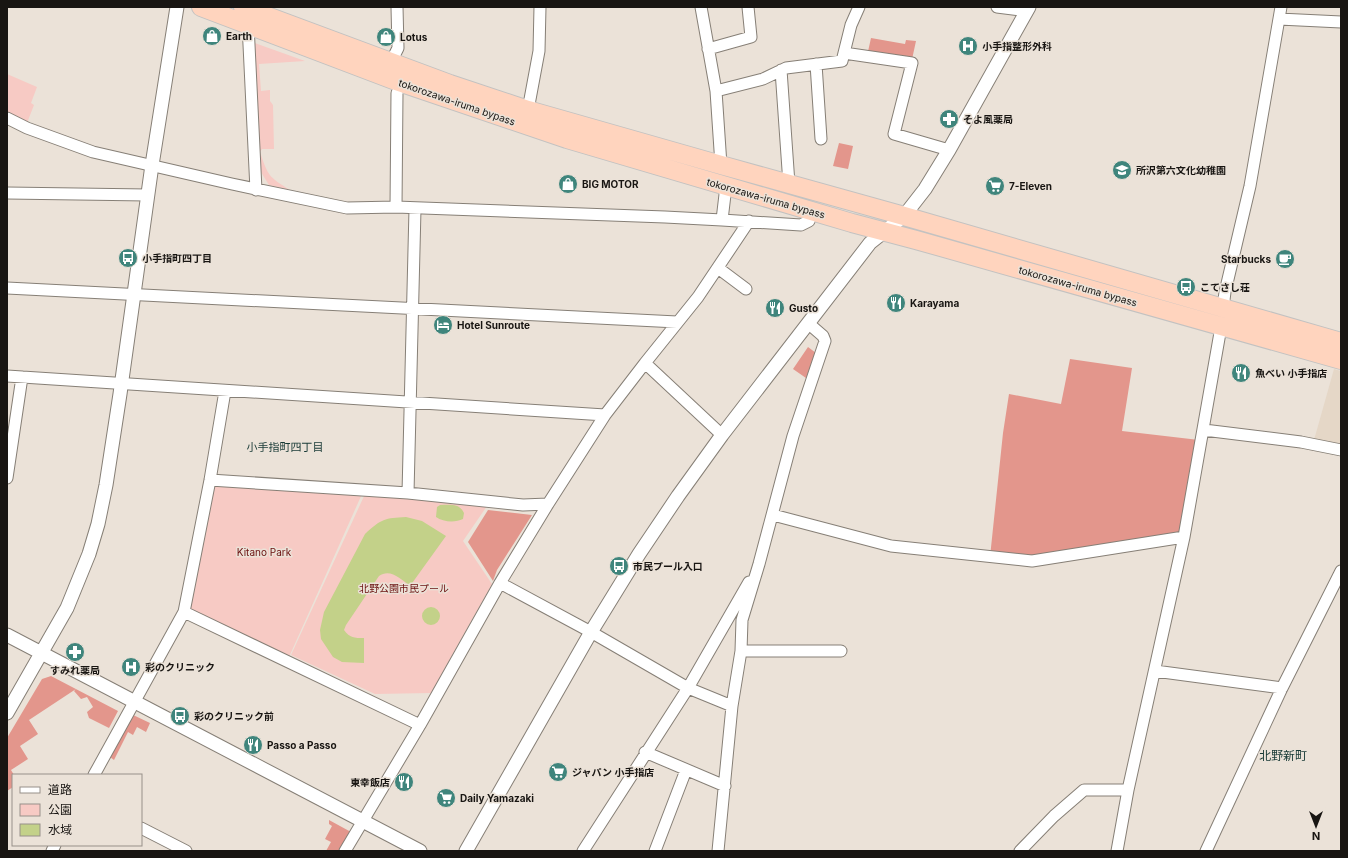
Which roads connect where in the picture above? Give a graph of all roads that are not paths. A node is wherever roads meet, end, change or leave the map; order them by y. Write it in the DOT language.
graph roads {
  1 [pos="177,7"];
  2 [pos="201,7"];
  3 [pos="243,7"];
  4 [pos="397,7"];
  5 [pos="540,7"];
  6 [pos="701,7"];
  7 [pos="748,7"];
  8 [pos="859,7"];
  9 [pos="997,7"];
  10 [pos="1281,7"];
  11 [pos="1028,9"];
  12 [pos="1279,19"];
  13 [pos="1341,22"];
  14 [pos="248,24"];
  15 [pos="708,49"];
  16 [pos="844,53"];
  17 [pos="395,64"];
  18 [pos="816,64"];
  19 [pos="781,70"];
  20 [pos="716,91"];
  21 [pos="397,93"];
  22 [pos="528,110"];
  23 [pos="7,118"];
  24 [pos="821,139"];
  25 [pos="949,150"];
  26 [pos="152,166"];
  27 [pos="721,166"];
  28 [pos="789,184"];
  29 [pos="726,186"];
  30 [pos="256,190"];
  31 [pos="7,193"];
  32 [pos="147,195"];
  33 [pos="396,207"];
  34 [pos="415,209"];
  35 [pos="904,216"];
  36 [pos="722,220"];
  37 [pos="749,221"];
  38 [pos="809,221"];
  39 [pos="885,232"];
  40 [pos="718,268"];
  41 [pos="7,288"];
  42 [pos="746,289"];
  43 [pos="134,294"];
  44 [pos="1223,308"];
  45 [pos="413,309"];
  46 [pos="677,322"];
  47 [pos="808,323"];
  48 [pos="1221,327"];
  49 [pos="1341,342"];
  50 [pos="1341,360"];
  51 [pos="645,363"];
  52 [pos="7,376"];
  53 [pos="22,377"];
  54 [pos="122,384"];
  55 [pos="225,391"];
  56 [pos="411,402"];
  57 [pos="605,415"];
  58 [pos="1204,430"];
  59 [pos="722,435"];
  60 [pos="1341,450"];
  61 [pos="7,478"];
  62 [pos="210,480"];
  63 [pos="408,493"];
  64 [pos="548,504"];
  65 [pos="773,515"];
  66 [pos="1184,537"];
  67 [pos="759,564"];
  68 [pos="1341,570"];
  69 [pos="500,583"];
  70 [pos="184,612"];
  71 [pos="591,632"];
  72 [pos="7,635"];
  73 [pos="741,651"];
  74 [pos="841,651"];
  75 [pos="41,653"];
  76 [pos="1155,671"];
  77 [pos="688,688"];
  78 [pos="1282,688"];
  79 [pos="135,702"];
  80 [pos="732,706"];
  81 [pos="7,713"];
  82 [pos="420,725"];
  83 [pos="645,752"];
  84 [pos="686,770"];
  85 [pos="95,774"];
  86 [pos="724,786"];
  87 [pos="1128,790"];
  88 [pos="362,821"];
  89 [pos="142,829"];
  90 [pos="186,851"];
  91 [pos="345,851"];
  92 [pos="420,851"];
  93 [pos="466,851"];
  94 [pos="583,851"];
  95 [pos="655,851"];
  96 [pos="718,851"];
  97 [pos="1020,851"];
  98 [pos="1117,851"];
  99 [pos="1206,851"];
  1 -- 26 [label="street"];
  2 -- 14 [label="highway, tokorozawa-iruma bypass"];
  3 -- 17 [label="highway, tokorozawa-iruma bypass"];
  4 -- 17 [label="street"];
  5 -- 22 [label="street"];
  6 -- 15 [label="street"];
  7 -- 15 [label="street"];
  8 -- 16 [label="street"];
  9 -- 11 [label="street"];
  10 -- 12 [label="street"];
  11 -- 25 [label="street"];
  12 -- 13 [label="street"];
  12 -- 44 [label="street"];
  14 -- 29 [label="highway, tokorozawa-iruma bypass"];
  14 -- 30 [label="street"];
  15 -- 20 [label="street"];
  16 -- 18 [label="street"];
  16 -- 25 [label="street"];
  17 -- 22 [label="highway, tokorozawa-iruma bypass"];
  18 -- 19 [label="street"];
  18 -- 24 [label="street"];
  19 -- 20 [label="street"];
  19 -- 28 [label="street"];
  20 -- 27 [label="street"];
  21 -- 33 [label="street"];
  22 -- 27 [label="highway, tokorozawa-iruma bypass"];
  23 -- 26 [label="street"];
  25 -- 35 [label="street"];
  26 -- 30 [label="street"];
  26 -- 32 [label="street"];
  27 -- 28 [label="highway, tokorozawa-iruma bypass"];
  28 -- 35 [label="highway, tokorozawa-iruma bypass"];
  29 -- 36 [label="street"];
  29 -- 39 [label="highway, tokorozawa-iruma bypass"];
  30 -- 33 [label="street"];
  31 -- 32 [label="street"];
  32 -- 43 [label="street"];
  33 -- 34 [label="street"];
  34 -- 36 [label="street"];
  34 -- 45 [label="street"];
  35 -- 39 [label="street"];
  35 -- 44 [label="highway, tokorozawa-iruma bypass"];
  36 -- 37 [label="street"];
  37 -- 38 [label="street"];
  37 -- 40 [label="street"];
  39 -- 47 [label="street"];
  39 -- 48 [label="highway, tokorozawa-iruma bypass"];
  40 -- 42 [label="street"];
  40 -- 46 [label="street"];
  41 -- 43 [label="street"];
  43 -- 45 [label="street"];
  43 -- 54 [label="street"];
  44 -- 49 [label="highway, tokorozawa-iruma bypass"];
  45 -- 46 [label="street"];
  45 -- 56 [label="street"];
  46 -- 51 [label="street"];
  47 -- 59 [label="street"];
  47 -- 65 [label="street"];
  48 -- 50 [label="highway, tokorozawa-iruma bypass"];
  48 -- 58 [label="street"];
  51 -- 57 [label="street"];
  51 -- 59 [label="street"];
  52 -- 53 [label="street"];
  53 -- 54 [label="street"];
  53 -- 61 [label="street"];
  54 -- 55 [label="street"];
  54 -- 75 [label="street"];
  55 -- 56 [label="street"];
  55 -- 62 [label="street"];
  56 -- 57 [label="street"];
  56 -- 63 [label="street"];
  57 -- 64 [label="street"];
  58 -- 60 [label="street"];
  58 -- 66 [label="street"];
  59 -- 71 [label="street"];
  62 -- 63 [label="street"];
  62 -- 70 [label="street"];
  63 -- 64 [label="street"];
  64 -- 69 [label="street"];
  65 -- 66 [label="street"];
  65 -- 67 [label="street"];
  66 -- 76 [label="street"];
  67 -- 73 [label="street"];
  67 -- 77 [label="street"];
  68 -- 78 [label="street"];
  69 -- 71 [label="street"];
  69 -- 82 [label="street"];
  70 -- 79 [label="street"];
  70 -- 82 [label="street"];
  71 -- 77 [label="street"];
  71 -- 93 [label="street"];
  72 -- 75 [label="street"];
  73 -- 74 [label="street"];
  73 -- 80 [label="street"];
  75 -- 79 [label="street"];
  75 -- 81 [label="street"];
  76 -- 78 [label="street"];
  76 -- 87 [label="street"];
  77 -- 80 [label="street"];
  77 -- 83 [label="street"];
  78 -- 99 [label="street"];
  79 -- 85 [label="street"];
  79 -- 88 [label="street"];
  80 -- 86 [label="street"];
  82 -- 88 [label="street"];
  83 -- 84 [label="street"];
  83 -- 94 [label="street"];
  84 -- 86 [label="street"];
  84 -- 95 [label="street"];
  86 -- 96 [label="street"];
  87 -- 97 [label="street"];
  87 -- 98 [label="street"];
  88 -- 91 [label="street"];
  88 -- 92 [label="street"];
  89 -- 90 [label="street"];
}
